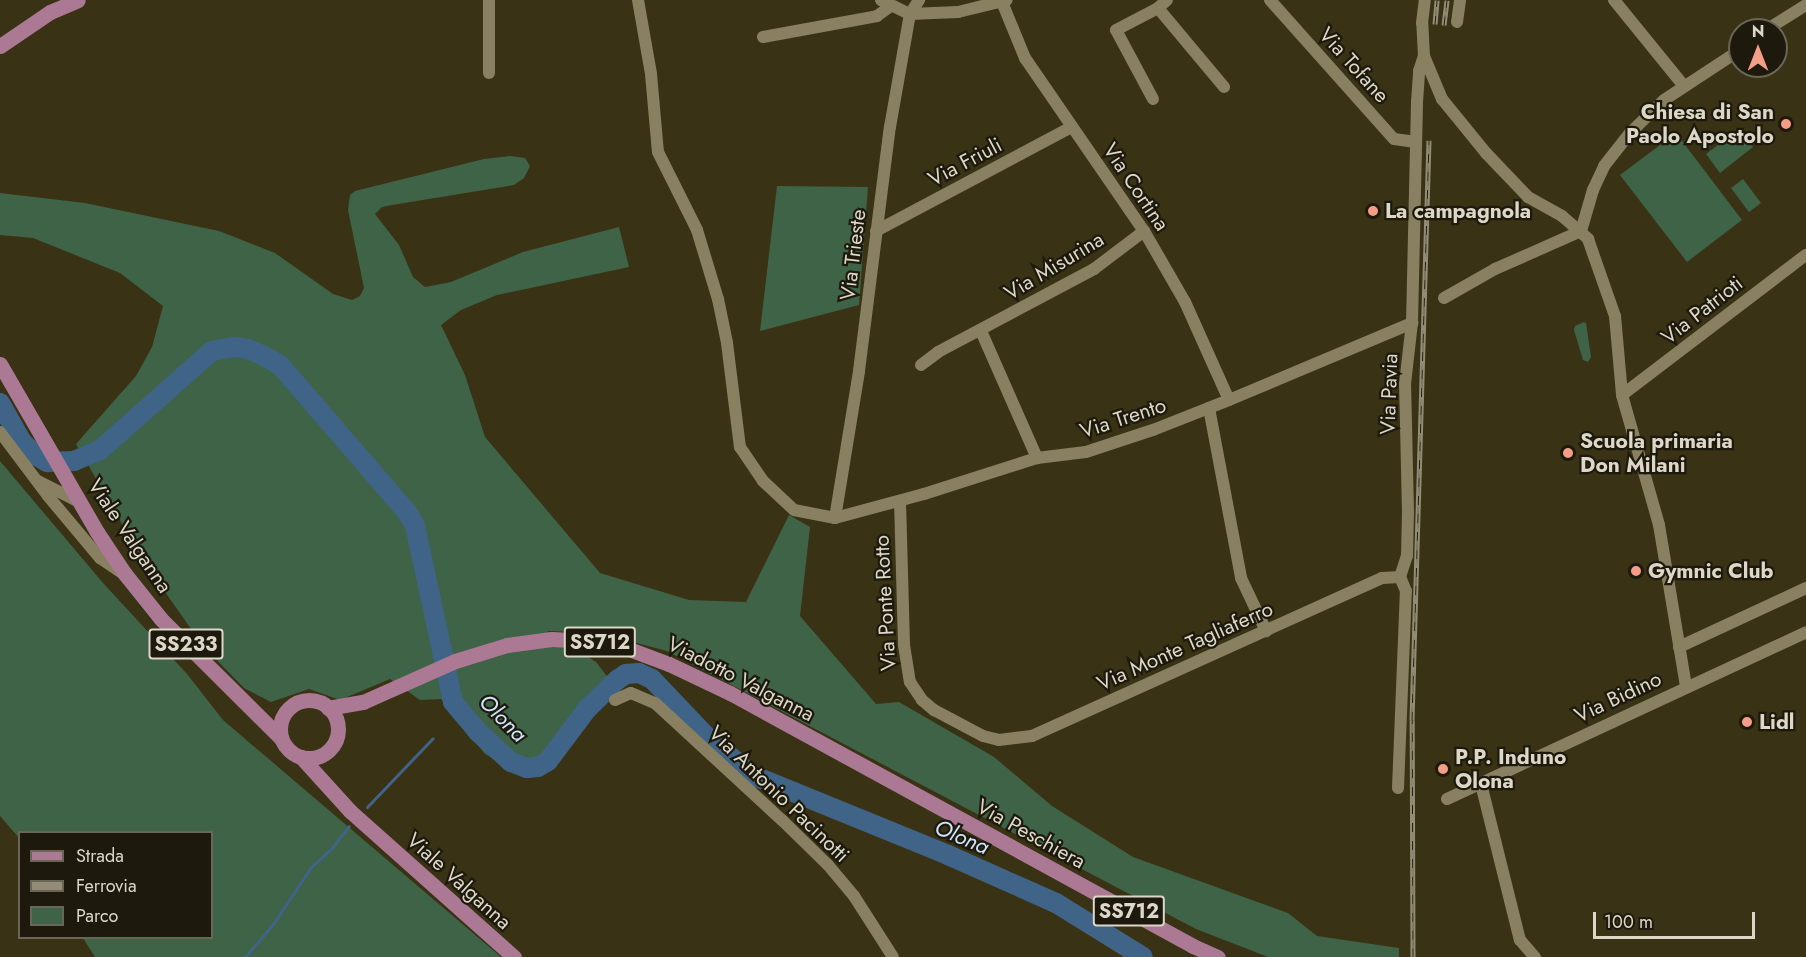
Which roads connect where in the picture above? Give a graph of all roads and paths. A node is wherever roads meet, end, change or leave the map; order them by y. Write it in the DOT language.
graph roads {
  1 [pos="78,0"];
  2 [pos="489,0"];
  3 [pos="638,0"];
  4 [pos="919,0"];
  5 [pos="1270,0"];
  6 [pos="1425,0"];
  7 [pos="1460,0"];
  8 [pos="1614,0"];
  9 [pos="1005,1"];
  10 [pos="886,3"];
  11 [pos="1162,4"];
  12 [pos="1806,5"];
  13 [pos="910,14"];
  14 [pos="1785,18"];
  15 [pos="1457,22"];
  16 [pos="763,38"];
  17 [pos="0,46"];
  18 [pos="1424,56"];
  19 [pos="1728,58"];
  20 [pos="489,73"];
  21 [pos="1684,86"];
  22 [pos="1224,87"];
  23 [pos="1153,99"];
  24 [pos="1072,127"];
  25 [pos="1416,141"];
  26 [pos="876,231"];
  27 [pos="1581,231"];
  28 [pos="1146,235"];
  29 [pos="1806,255"];
  30 [pos="1444,298"];
  31 [pos="1412,322"];
  32 [pos="981,330"];
  33 [pos="0,364"];
  34 [pos="921,365"];
  35 [pos="1622,395"];
  36 [pos="1228,400"];
  37 [pos="1209,408"];
  38 [pos="0,432"];
  39 [pos="1036,458"];
  40 [pos="38,481"];
  41 [pos="900,501"];
  42 [pos="80,503"];
  43 [pos="835,518"];
  44 [pos="125,574"];
  45 [pos="1400,577"];
  46 [pos="1806,588"];
  47 [pos="1266,631"];
  48 [pos="1806,632"];
  49 [pos="1679,647"];
  50 [pos="1686,687"];
  51 [pos="615,700"];
  52 [pos="363,702"];
  53 [pos="328,708"];
  54 [pos="251,711"];
  55 [pos="284,713"];
  56 [pos="338,726"];
  57 [pos="983,736"];
  58 [pos="281,738"];
  59 [pos="825,745"];
  60 [pos="324,754"];
  61 [pos="301,757"];
  62 [pos="1481,784"];
  63 [pos="326,786"];
  64 [pos="1398,788"];
  65 [pos="1447,799"];
  66 [pos="514,957"];
  67 [pos="893,957"];
  68 [pos="1218,957"];
  69 [pos="1535,957"];
  1 -- 17 [label="main road"];
  2 -- 20 [label="street"];
  3 -- 43 [label="street"];
  4 -- 13 [label="street, Via Trieste"];
  5 -- 25 [label="street, Via Tofane"];
  6 -- 18 [label="street, Via Pavia"];
  7 -- 15 [label="street"];
  8 -- 21 [label="street"];
  9 -- 13 [label="street"];
  9 -- 24 [label="street, Via Cortina"];
  10 -- 13 [label="street"];
  10 -- 16 [label="street"];
  11 -- 22 [label="street"];
  11 -- 23 [label="street"];
  12 -- 14 [label="street"];
  13 -- 26 [label="street, Via Trieste"];
  18 -- 25 [label="street, Via Pavia"];
  18 -- 27 [label="street"];
  19 -- 21 [label="street"];
  21 -- 27 [label="street"];
  24 -- 26 [label="street, Via Friuli"];
  24 -- 28 [label="street, Via Cortina"];
  25 -- 31 [label="street, Via Pavia"];
  26 -- 43 [label="street, Via Trieste"];
  27 -- 30 [label="street"];
  27 -- 35 [label="street"];
  28 -- 32 [label="street, Via Misurina"];
  28 -- 36 [label="street, Via Cortina"];
  29 -- 35 [label="street, Via Patrioti"];
  31 -- 36 [label="street, Via Trento"];
  31 -- 45 [label="street, Via Pavia"];
  32 -- 34 [label="street, Via Misurina"];
  32 -- 39 [label="street"];
  33 -- 42 [label="main road, Viale Valganna / SS233"];
  35 -- 49 [label="street"];
  36 -- 37 [label="street, Via Trento"];
  37 -- 39 [label="street, Via Trento"];
  37 -- 47 [label="street"];
  38 -- 40 [label="street"];
  39 -- 41 [label="street, Via Trento"];
  40 -- 42 [label="street"];
  40 -- 44 [label="street"];
  41 -- 43 [label="street, Via Trento"];
  41 -- 57 [label="street, Via Ponte Rotto"];
  42 -- 44 [label="main road, Viale Valganna / SS233"];
  44 -- 54 [label="main road, Viale Valganna / SS233"];
  45 -- 47 [label="street, Via Monte Tagliaferro"];
  45 -- 64 [label="street, Via Pavia"];
  46 -- 49 [label="street"];
  47 -- 57 [label="street, Via Monte Tagliaferro"];
  48 -- 50 [label="street, Via Bidino"];
  49 -- 50 [label="street"];
  50 -- 62 [label="street, Via Bidino"];
  51 -- 67 [label="street, Via Antonio Pacinotti"];
  52 -- 53 [label="main road, SS712"];
  52 -- 56 [label="main road, SS712"];
  52 -- 59 [label="main road, Viadotto Valganna / SS712"];
  53 -- 55 [label="main road"];
  53 -- 56 [label="main road"];
  54 -- 55 [label="main road"];
  54 -- 58 [label="main road, Viale Valganna / SS233"];
  55 -- 58 [label="main road"];
  56 -- 60 [label="main road"];
  58 -- 61 [label="main road"];
  59 -- 68 [label="main road, Via Peschiera / SS712"];
  60 -- 61 [label="main road"];
  60 -- 63 [label="main road"];
  61 -- 63 [label="main road, Viale Valganna"];
  62 -- 65 [label="street, Via Bidino"];
  62 -- 69 [label="street"];
  63 -- 66 [label="main road, Viale Valganna"];
}
